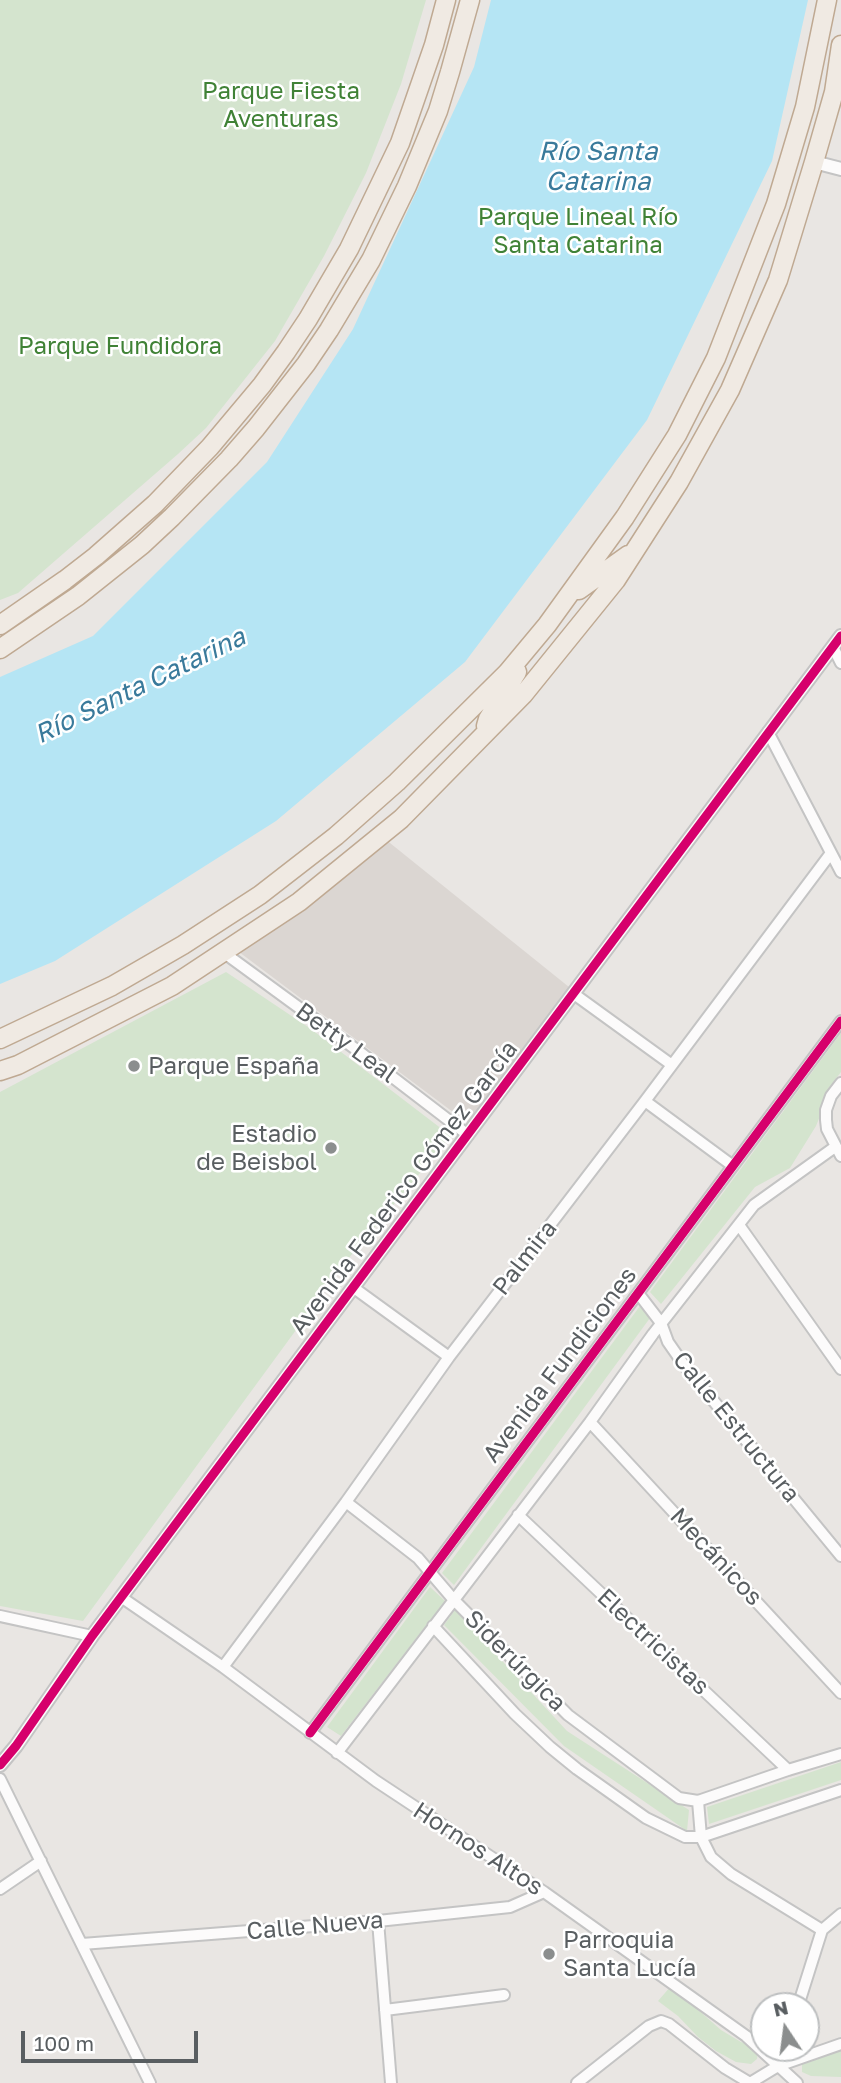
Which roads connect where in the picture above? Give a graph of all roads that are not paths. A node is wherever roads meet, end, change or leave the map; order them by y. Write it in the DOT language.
graph roads {
  1 [pos="446,0"];
  2 [pos="470,0"];
  3 [pos="827,0"];
  4 [pos="841,48"];
  5 [pos="837,91"];
  6 [pos="796,135"];
  7 [pos="814,162"];
  8 [pos="841,169"];
  9 [pos="638,548"];
  10 [pos="565,600"];
  11 [pos="0,625"];
  12 [pos="547,625"];
  13 [pos="841,636"];
  14 [pos="832,647"];
  15 [pos="0,649"];
  16 [pos="841,663"];
  17 [pos="768,732"];
  18 [pos="484,737"];
  19 [pos="831,853"];
  20 [pos="841,872"];
  21 [pos="223,952"];
  22 [pos="574,995"];
  23 [pos="841,1021"];
  24 [pos="0,1039"];
  25 [pos="672,1065"];
  26 [pos="0,1071"];
  27 [pos="841,1083"];
  28 [pos="645,1101"];
  29 [pos="468,1135"];
  30 [pos="838,1152"];
  31 [pos="733,1166"];
  32 [pos="738,1225"];
  33 [pos="354,1288"];
  34 [pos="638,1293"];
  35 [pos="661,1324"];
  36 [pos="449,1357"];
  37 [pos="841,1369"];
  38 [pos="590,1422"];
  39 [pos="346,1502"];
  40 [pos="518,1515"];
  41 [pos="841,1556"];
  42 [pos="430,1572"];
  43 [pos="121,1597"];
  44 [pos="453,1599"];
  45 [pos="0,1616"];
  46 [pos="433,1626"];
  47 [pos="92,1636"];
  48 [pos="223,1667"];
  49 [pos="841,1693"];
  50 [pos="310,1733"];
  51 [pos="337,1753"];
  52 [pos="841,1754"];
  53 [pos="0,1765"];
  54 [pos="788,1770"];
  55 [pos="0,1779"];
  56 [pos="841,1790"];
  57 [pos="698,1801"];
  58 [pos="701,1837"];
  59 [pos="41,1861"];
  60 [pos="0,1889"];
  61 [pos="544,1892"];
  62 [pos="841,1914"];
  63 [pos="378,1921"];
  64 [pos="822,1930"];
  65 [pos="82,1944"];
  66 [pos="802,1992"];
  67 [pos="504,1995"];
  68 [pos="385,2010"];
  69 [pos="841,2044"];
  70 [pos="779,2062"];
  71 [pos="778,2066"];
  72 [pos="150,2083"];
  73 [pos="391,2083"];
  74 [pos="577,2083"];
  75 [pos="750,2083"];
  76 [pos="797,2083"];
  1 -- 11 [label="highway"];
  2 -- 15 [label="highway"];
  3 -- 6 [label="highway"];
  4 -- 5 [label="highway"];
  4 -- 6 [label="highway"];
  5 -- 7 [label="highway"];
  6 -- 10 [label="highway"];
  7 -- 8 [label="street"];
  7 -- 9 [label="highway"];
  9 -- 10 [label="highway"];
  9 -- 18 [label="highway"];
  10 -- 12 [label="highway"];
  12 -- 18 [label="highway"];
  12 -- 24 [label="highway"];
  13 -- 14 [label="street, Avenida Federico Gómez García"];
  14 -- 16 [label="street"];
  14 -- 17 [label="street, Avenida Federico Gómez García"];
  17 -- 19 [label="street"];
  17 -- 22 [label="street, Avenida Federico Gómez García"];
  18 -- 21 [label="highway"];
  19 -- 20 [label="street"];
  19 -- 25 [label="street, Palmira"];
  21 -- 26 [label="highway"];
  21 -- 29 [label="street, Betty Leal"];
  22 -- 25 [label="street"];
  22 -- 29 [label="street, Avenida Federico Gómez García"];
  23 -- 31 [label="street, Avenida Fundiciones"];
  25 -- 28 [label="street, Palmira"];
  27 -- 30 [label="street"];
  28 -- 31 [label="street"];
  28 -- 36 [label="street, Palmira"];
  29 -- 33 [label="street, Avenida Federico Gómez García"];
  30 -- 32 [label="street"];
  31 -- 34 [label="street, Avenida Fundiciones"];
  32 -- 35 [label="street"];
  32 -- 37 [label="street"];
  33 -- 36 [label="street"];
  33 -- 43 [label="street, Avenida Federico Gómez García"];
  34 -- 35 [label="street, Calle Estructura"];
  34 -- 42 [label="street, Avenida Fundiciones"];
  35 -- 38 [label="street"];
  35 -- 41 [label="street, Calle Estructura"];
  36 -- 39 [label="street, Palmira"];
  38 -- 40 [label="street"];
  38 -- 49 [label="street, Mecánicos"];
  39 -- 42 [label="street, Siderúrgica"];
  39 -- 48 [label="street, Palmira"];
  40 -- 44 [label="street"];
  40 -- 54 [label="street, Electricistas"];
  42 -- 44 [label="street, Siderúrgica"];
  42 -- 50 [label="street, Avenida Fundiciones"];
  43 -- 47 [label="street, Avenida Federico Gómez García"];
  43 -- 48 [label="street, Hornos Altos"];
  44 -- 46 [label="street"];
  44 -- 57 [label="street, Siderúrgica"];
  45 -- 47 [label="street"];
  46 -- 51 [label="street"];
  46 -- 58 [label="street, Siderúrgica"];
  47 -- 53 [label="street, Avenida Federico Gómez García"];
  48 -- 50 [label="street, Hornos Altos"];
  50 -- 51 [label="street, Hornos Altos"];
  51 -- 61 [label="street, Hornos Altos"];
  52 -- 54 [label="street"];
  54 -- 57 [label="street"];
  55 -- 59 [label="street"];
  56 -- 58 [label="street"];
  57 -- 58 [label="street"];
  58 -- 64 [label="street"];
  59 -- 60 [label="street"];
  59 -- 65 [label="street"];
  61 -- 63 [label="street, Calle Nueva"];
  61 -- 71 [label="street, Hornos Altos"];
  62 -- 64 [label="street"];
  63 -- 65 [label="street, Calle Nueva"];
  63 -- 68 [label="street"];
  64 -- 66 [label="street"];
  65 -- 72 [label="street"];
  67 -- 68 [label="street"];
  68 -- 73 [label="street"];
  69 -- 71 [label="street"];
  70 -- 71 [label="street"];
  71 -- 75 [label="street"];
  71 -- 76 [label="street, Hornos Altos"];
  74 -- 75 [label="street"];
}
